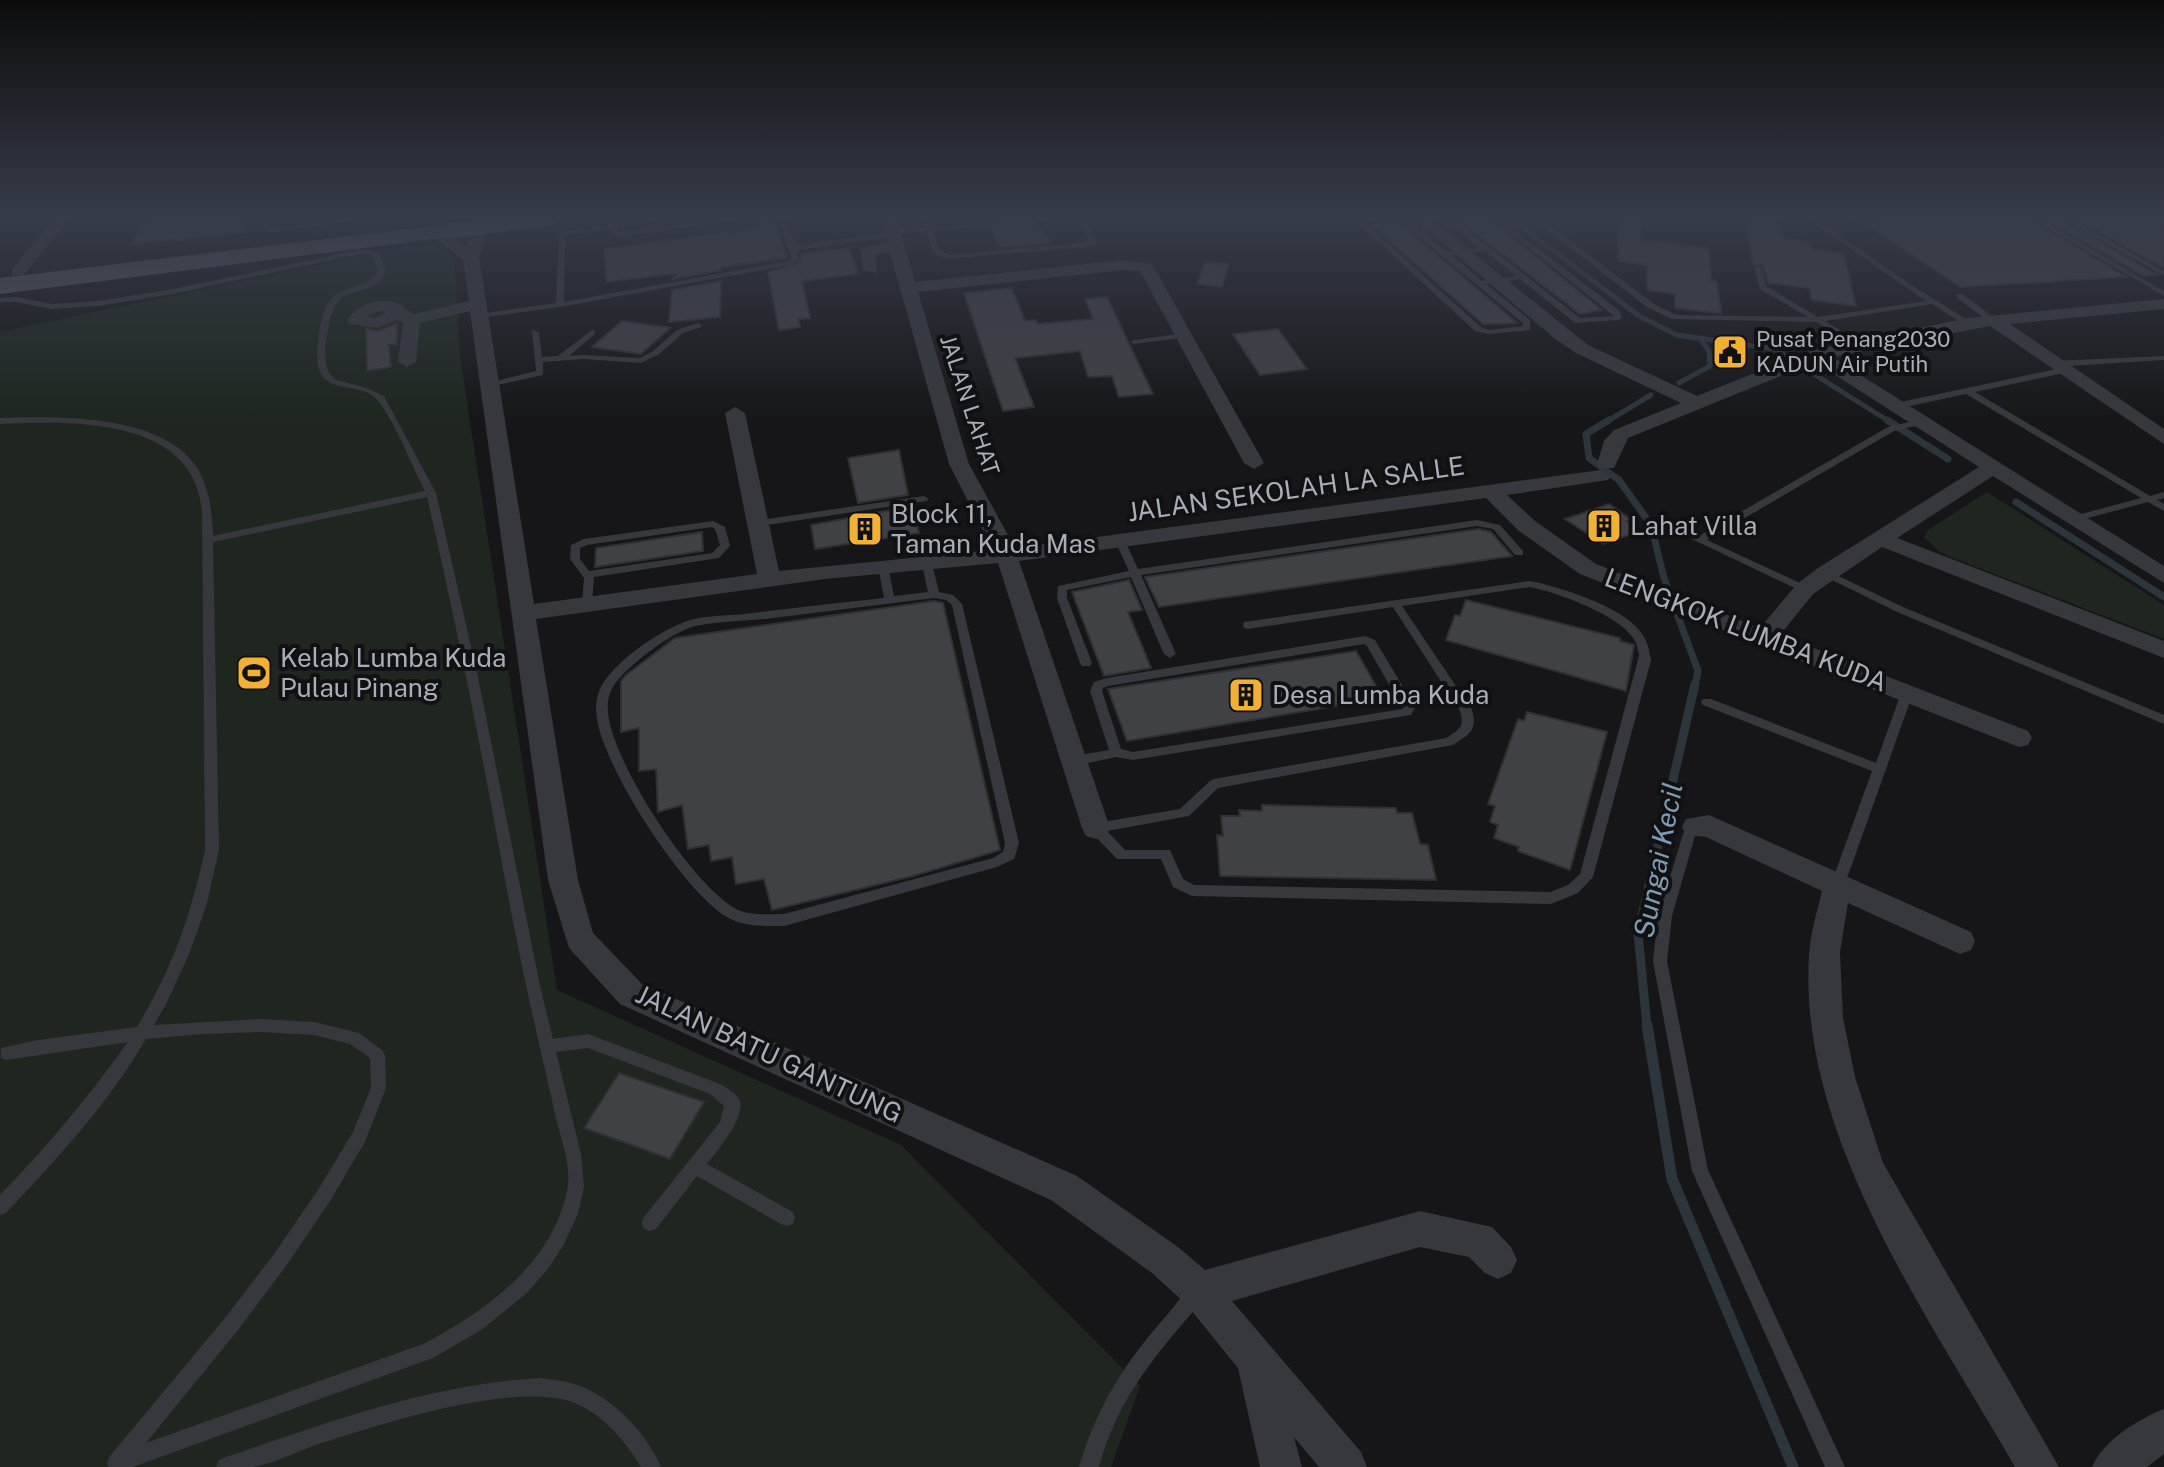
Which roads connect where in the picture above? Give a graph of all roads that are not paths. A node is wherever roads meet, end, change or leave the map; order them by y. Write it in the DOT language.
graph roads {
  1 [pos="194,285"];
  2 [pos="362,285"];
  3 [pos="475,285"];
  4 [pos="560,285"];
  5 [pos="667,285"];
  6 [pos="907,285"];
  7 [pos="1159,285"];
  8 [pos="1430,285"];
  9 [pos="1490,285"];
  10 [pos="1492,285"];
  11 [pos="1533,285"];
  12 [pos="1580,285"];
  13 [pos="1626,285"];
  14 [pos="1763,285"];
  15 [pos="1908,285"];
  16 [pos="1960,296"];
  17 [pos="0,300"];
  18 [pos="1932,302"];
  19 [pos="2164,304"];
  20 [pos="560,305"];
  21 [pos="478,310"];
  22 [pos="1816,320"];
  23 [pos="1994,321"];
  24 [pos="1968,323"];
  25 [pos="698,325"];
  26 [pos="535,332"];
  27 [pos="592,332"];
  28 [pos="1185,335"];
  29 [pos="1134,342"];
  30 [pos="1860,346"];
  31 [pos="1816,355"];
  32 [pos="562,357"];
  33 [pos="2164,358"];
  34 [pos="540,360"];
  35 [pos="407,362"];
  36 [pos="2057,367"];
  37 [pos="488,384"];
  38 [pos="1967,391"];
  39 [pos="1696,403"];
  40 [pos="1896,406"];
  41 [pos="735,413"];
  42 [pos="0,421"];
  43 [pos="1915,423"];
  44 [pos="2164,438"];
  45 [pos="1254,463"];
  46 [pos="1993,467"];
  47 [pos="1491,491"];
  48 [pos="431,493"];
  49 [pos="2164,495"];
  50 [pos="924,499"];
  51 [pos="2149,499"];
  52 [pos="2164,508"];
  53 [pos="2073,519"];
  54 [pos="760,523"];
  55 [pos="1678,530"];
  56 [pos="1880,539"];
  57 [pos="208,540"];
  58 [pos="1699,540"];
  59 [pos="1120,541"];
  60 [pos="1519,553"];
  61 [pos="1007,556"];
  62 [pos="926,560"];
  63 [pos="883,566"];
  64 [pos="1135,573"];
  65 [pos="1826,573"];
  66 [pos="587,575"];
  67 [pos="2164,576"];
  68 [pos="769,579"];
  69 [pos="1805,589"];
  70 [pos="934,595"];
  71 [pos="890,601"];
  72 [pos="1395,603"];
  73 [pos="587,604"];
  74 [pos="523,613"];
  75 [pos="1248,625"];
  76 [pos="1765,638"];
  77 [pos="2164,650"];
  78 [pos="1170,654"];
  79 [pos="1086,663"];
  80 [pos="1907,693"];
  81 [pos="1707,702"];
  82 [pos="2164,720"];
  83 [pos="2019,738"];
  84 [pos="1116,753"];
  85 [pos="1074,761"];
  86 [pos="1879,769"];
  87 [pos="1696,827"];
  88 [pos="1096,828"];
  89 [pos="1838,884"];
  90 [pos="1960,941"];
  91 [pos="142,1035"];
  92 [pos="550,1046"];
  93 [pos="6,1053"];
  94 [pos="695,1166"];
  95 [pos="0,1207"];
  96 [pos="787,1218"];
  97 [pos="650,1223"];
  98 [pos="1498,1260"];
  99 [pos="1199,1291"];
  100 [pos="1254,1354"];
  101 [pos="2164,1429"];
  102 [pos="114,1465"];
  103 [pos="226,1467"];
  104 [pos="651,1467"];
  105 [pos="1089,1467"];
  106 [pos="1281,1467"];
  107 [pos="1346,1467"];
  108 [pos="1835,1467"];
  109 [pos="2038,1467"];
  110 [pos="2113,1467"];
  1 -- 17 [label="lane"];
  2 -- 48 [label="lane"];
  3 -- 21 [label="street, JALAN BATU GANTUNG"];
  4 -- 20 [label="lane"];
  5 -- 20 [label="lane"];
  6 -- 61 [label="street, JALAN LAHAT"];
  7 -- 28 [label="street"];
  8 -- 9 [label="lane"];
  10 -- 39 [label="street"];
  11 -- 12 [label="lane"];
  13 -- 22 [label="lane"];
  14 -- 22 [label="lane"];
  15 -- 18 [label="lane"];
  16 -- 23 [label="lane"];
  18 -- 22 [label="lane"];
  18 -- 24 [label="lane"];
  19 -- 23 [label="street, JALAN SEKOLAH LA SALLE"];
  20 -- 21 [label="lane"];
  21 -- 35 [label="street"];
  21 -- 37 [label="street, JALAN BATU GANTUNG"];
  22 -- 30 [label="lane"];
  23 -- 24 [label="street, JALAN SEKOLAH LA SALLE"];
  23 -- 36 [label="street"];
  24 -- 30 [label="street, JALAN SEKOLAH LA SALLE"];
  25 -- 32 [label="lane"];
  26 -- 34 [label="lane"];
  27 -- 32 [label="lane"];
  28 -- 29 [label="lane"];
  28 -- 45 [label="street"];
  30 -- 31 [label="street, JALAN SEKOLAH LA SALLE"];
  31 -- 39 [label="street, JALAN SEKOLAH LA SALLE"];
  31 -- 40 [label="street"];
  32 -- 34 [label="lane"];
  33 -- 36 [label="lane"];
  34 -- 37 [label="lane"];
  36 -- 38 [label="lane"];
  36 -- 44 [label="street"];
  37 -- 74 [label="street, JALAN BATU GANTUNG"];
  38 -- 40 [label="lane"];
  38 -- 51 [label="lane"];
  39 -- 47 [label="street, JALAN SEKOLAH LA SALLE"];
  40 -- 43 [label="street"];
  41 -- 54 [label="street"];
  42 -- 57 [label="lane"];
  43 -- 46 [label="street"];
  43 -- 58 [label="lane"];
  46 -- 53 [label="street"];
  46 -- 56 [label="street"];
  47 -- 59 [label="street, JALAN SEKOLAH LA SALLE"];
  47 -- 76 [label="street, LENGKOK LUMBA KUDA"];
  48 -- 57 [label="lane"];
  48 -- 92 [label="lane"];
  49 -- 51 [label="lane"];
  50 -- 54 [label="lane"];
  51 -- 52 [label="lane"];
  51 -- 53 [label="lane"];
  53 -- 67 [label="street"];
  54 -- 68 [label="street"];
  55 -- 58 [label="lane"];
  56 -- 65 [label="street"];
  56 -- 77 [label="street"];
  57 -- 91 [label="lane"];
  58 -- 69 [label="lane"];
  59 -- 61 [label="street, JALAN SEKOLAH LA SALLE"];
  59 -- 64 [label="lane"];
  60 -- 64 [label="lane"];
  61 -- 62 [label="street, JALAN SEKOLAH LA SALLE"];
  61 -- 85 [label="street, JALAN LAHAT"];
  62 -- 63 [label="street, JALAN SEKOLAH LA SALLE"];
  62 -- 70 [label="lane"];
  63 -- 68 [label="street, JALAN SEKOLAH LA SALLE"];
  63 -- 71 [label="lane"];
  64 -- 78 [label="lane"];
  64 -- 79 [label="lane"];
  65 -- 69 [label="street"];
  65 -- 82 [label="lane"];
  66 -- 66 [label="lane"];
  66 -- 73 [label="lane"];
  68 -- 73 [label="street, JALAN SEKOLAH LA SALLE"];
  69 -- 76 [label="street"];
  70 -- 71 [label="lane"];
  70 -- 71 [label="lane"];
  72 -- 75 [label="lane"];
  72 -- 88 [label="lane"];
  72 -- 88 [label="lane"];
  73 -- 74 [label="street, JALAN SEKOLAH LA SALLE"];
  74 -- 99 [label="street, JALAN BATU GANTUNG"];
  76 -- 80 [label="street, LENGKOK LUMBA KUDA"];
  80 -- 83 [label="street, LENGKOK LUMBA KUDA"];
  80 -- 86 [label="lane"];
  81 -- 86 [label="lane"];
  84 -- 84 [label="lane"];
  84 -- 85 [label="lane"];
  85 -- 88 [label="street, JALAN LAHAT"];
  86 -- 89 [label="lane"];
  87 -- 89 [label="street"];
  87 -- 108 [label="lane"];
  89 -- 90 [label="street"];
  89 -- 109 [label="street"];
  91 -- 93 [label="lane"];
  91 -- 95 [label="lane"];
  91 -- 102 [label="lane"];
  92 -- 94 [label="lane"];
  92 -- 102 [label="lane"];
  94 -- 96 [label="lane"];
  94 -- 97 [label="lane"];
  98 -- 99 [label="street"];
  99 -- 100 [label="street, JALAN BATU GANTUNG"];
  99 -- 105 [label="lane"];
  100 -- 106 [label="street"];
  100 -- 107 [label="street, JALAN BATU GANTUNG"];
  101 -- 110 [label="street"];
  103 -- 104 [label="lane"];
}
